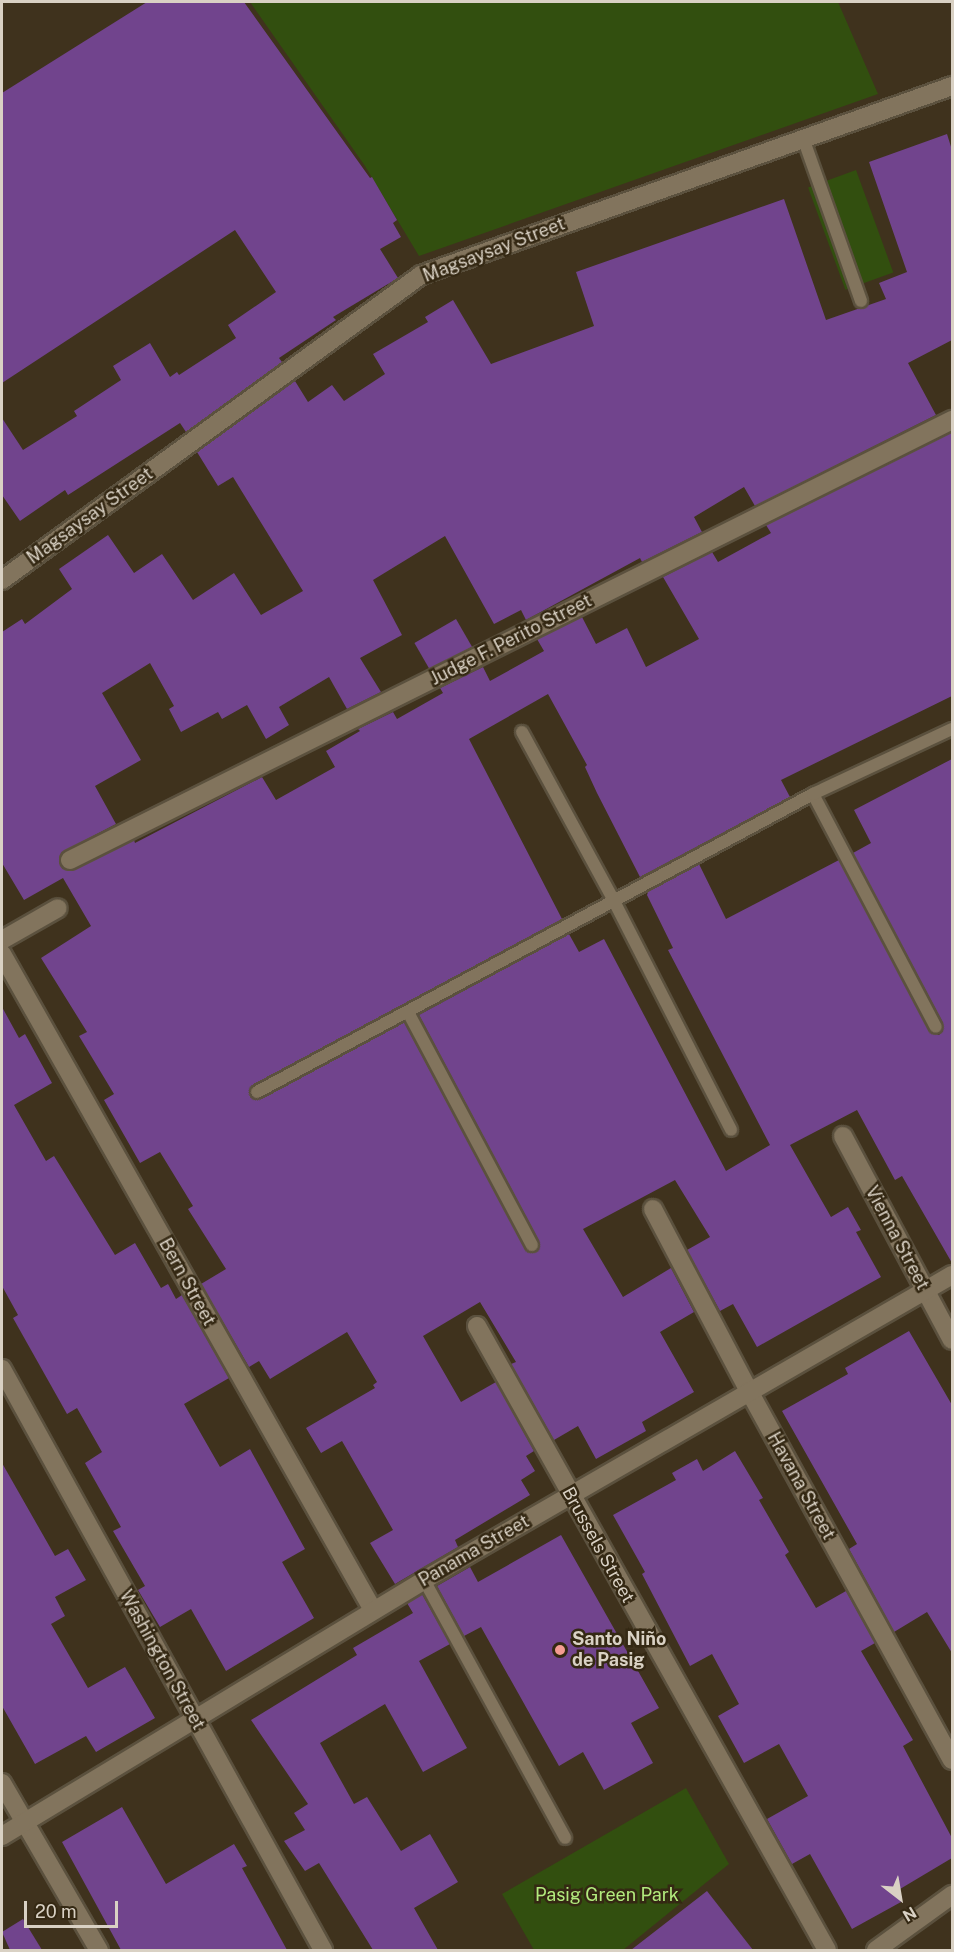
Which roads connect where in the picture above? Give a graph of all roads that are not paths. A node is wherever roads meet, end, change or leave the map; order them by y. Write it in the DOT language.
graph roads {
  1 [pos="952,86"];
  2 [pos="803,138"];
  3 [pos="861,302"];
  4 [pos="952,420"];
  5 [pos="2,580"];
  6 [pos="952,729"];
  7 [pos="522,732"];
  8 [pos="813,794"];
  9 [pos="70,860"];
  10 [pos="614,901"];
  11 [pos="58,908"];
  12 [pos="2,940"];
  13 [pos="2,954"];
  14 [pos="408,1012"];
  15 [pos="936,1027"];
  16 [pos="258,1092"];
  17 [pos="731,1130"];
  18 [pos="843,1136"];
  19 [pos="653,1209"];
  20 [pos="532,1245"];
  21 [pos="952,1275"];
  22 [pos="925,1290"];
  23 [pos="477,1326"];
  24 [pos="952,1340"];
  25 [pos="2,1369"];
  26 [pos="749,1391"];
  27 [pos="570,1495"];
  28 [pos="424,1580"];
  29 [pos="373,1610"];
  30 [pos="193,1718"];
  31 [pos="952,1760"];
  32 [pos="2,1784"];
  33 [pos="23,1822"];
  34 [pos="2,1836"];
  35 [pos="565,1838"];
  36 [pos="952,1895"];
  37 [pos="99,1950"];
  38 [pos="323,1950"];
  39 [pos="826,1950"];
  40 [pos="876,1950"];
  1 -- 2 [label="street, Magsaysay Street"];
  2 -- 3 [label="lane"];
  2 -- 5 [label="street, Magsaysay Street"];
  4 -- 9 [label="street, Judge F. Perito Street"];
  6 -- 8 [label="lane"];
  7 -- 10 [label="lane"];
  8 -- 10 [label="lane"];
  8 -- 15 [label="lane"];
  10 -- 14 [label="lane"];
  10 -- 17 [label="lane"];
  11 -- 12 [label="street"];
  13 -- 29 [label="street, Bern Street"];
  14 -- 16 [label="lane"];
  14 -- 20 [label="lane"];
  18 -- 22 [label="street, Vienna Street"];
  19 -- 26 [label="street, Havana Street"];
  21 -- 22 [label="street, Panama Street"];
  22 -- 24 [label="street, Vienna Street"];
  22 -- 26 [label="street, Panama Street"];
  23 -- 27 [label="street, Brussels Street"];
  25 -- 30 [label="street, Washington Street"];
  26 -- 27 [label="street, Panama Street"];
  26 -- 31 [label="street, Havana Street"];
  27 -- 28 [label="street, Panama Street"];
  27 -- 39 [label="street, Brussels Street"];
  28 -- 29 [label="street, Panama Street"];
  28 -- 35 [label="lane"];
  29 -- 30 [label="street, Panama Street"];
  30 -- 33 [label="street, Panama Street"];
  30 -- 38 [label="street, Washington Street"];
  32 -- 33 [label="street"];
  33 -- 34 [label="street, Panama Street"];
  33 -- 37 [label="street"];
  36 -- 40 [label="street"];
}
